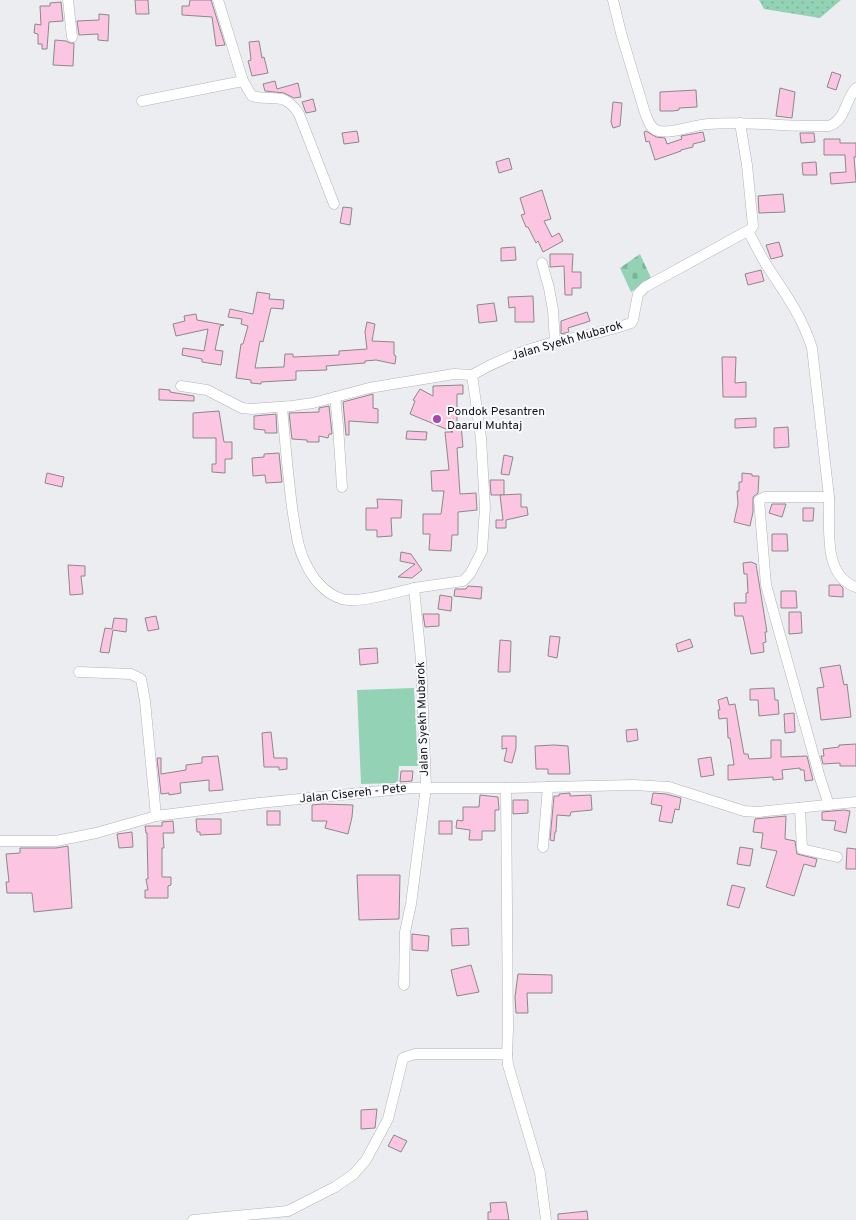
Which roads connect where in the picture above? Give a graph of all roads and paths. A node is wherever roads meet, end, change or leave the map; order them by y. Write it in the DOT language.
graph roads {
  1 [pos="68,0"];
  2 [pos="218,0"];
  3 [pos="613,0"];
  4 [pos="72,37"];
  5 [pos="243,81"];
  6 [pos="856,88"];
  7 [pos="142,101"];
  8 [pos="740,123"];
  9 [pos="334,204"];
  10 [pos="748,232"];
  11 [pos="542,263"];
  12 [pos="555,342"];
  13 [pos="472,375"];
  14 [pos="181,386"];
  15 [pos="335,397"];
  16 [pos="282,407"];
  17 [pos="342,487"];
  18 [pos="829,497"];
  19 [pos="856,587"];
  20 [pos="414,588"];
  21 [pos="80,672"];
  22 [pos="426,787"];
  23 [pos="548,787"];
  24 [pos="506,788"];
  25 [pos="856,802"];
  26 [pos="829,805"];
  27 [pos="800,808"];
  28 [pos="156,816"];
  29 [pos="0,841"];
  30 [pos="543,847"];
  31 [pos="837,858"];
  32 [pos="404,985"];
  33 [pos="507,1054"];
  34 [pos="193,1220"];
  35 [pos="546,1220"];
  1 -- 4 [label="street"];
  2 -- 5 [label="street"];
  3 -- 8 [label="street"];
  5 -- 7 [label="street"];
  5 -- 9 [label="street"];
  6 -- 8 [label="street"];
  8 -- 10 [label="street"];
  10 -- 12 [label="street, Jalan Syekh Mubarok"];
  10 -- 18 [label="street"];
  11 -- 12 [label="street"];
  12 -- 13 [label="street, Jalan Syekh Mubarok"];
  13 -- 15 [label="street"];
  13 -- 20 [label="street"];
  14 -- 16 [label="street"];
  15 -- 16 [label="street"];
  15 -- 17 [label="street"];
  16 -- 20 [label="street"];
  18 -- 19 [label="street"];
  18 -- 26 [label="street"];
  20 -- 22 [label="street, Jalan Syekh Mubarok"];
  21 -- 28 [label="street"];
  22 -- 24 [label="street, Jalan Cisereh - Pete"];
  22 -- 28 [label="street, Jalan Cisereh - Pete"];
  22 -- 32 [label="street, Jalan Syekh Mubarok"];
  23 -- 24 [label="street, Jalan Cisereh - Pete"];
  23 -- 27 [label="street, Jalan Cisereh - Pete"];
  23 -- 30 [label="street"];
  24 -- 33 [label="street"];
  25 -- 26 [label="street, Jalan Cisereh - Pete"];
  26 -- 27 [label="street, Jalan Cisereh - Pete"];
  27 -- 31 [label="street"];
  28 -- 29 [label="street, Jalan Cisereh - Pete"];
  33 -- 34 [label="street"];
  33 -- 35 [label="street"];
}
